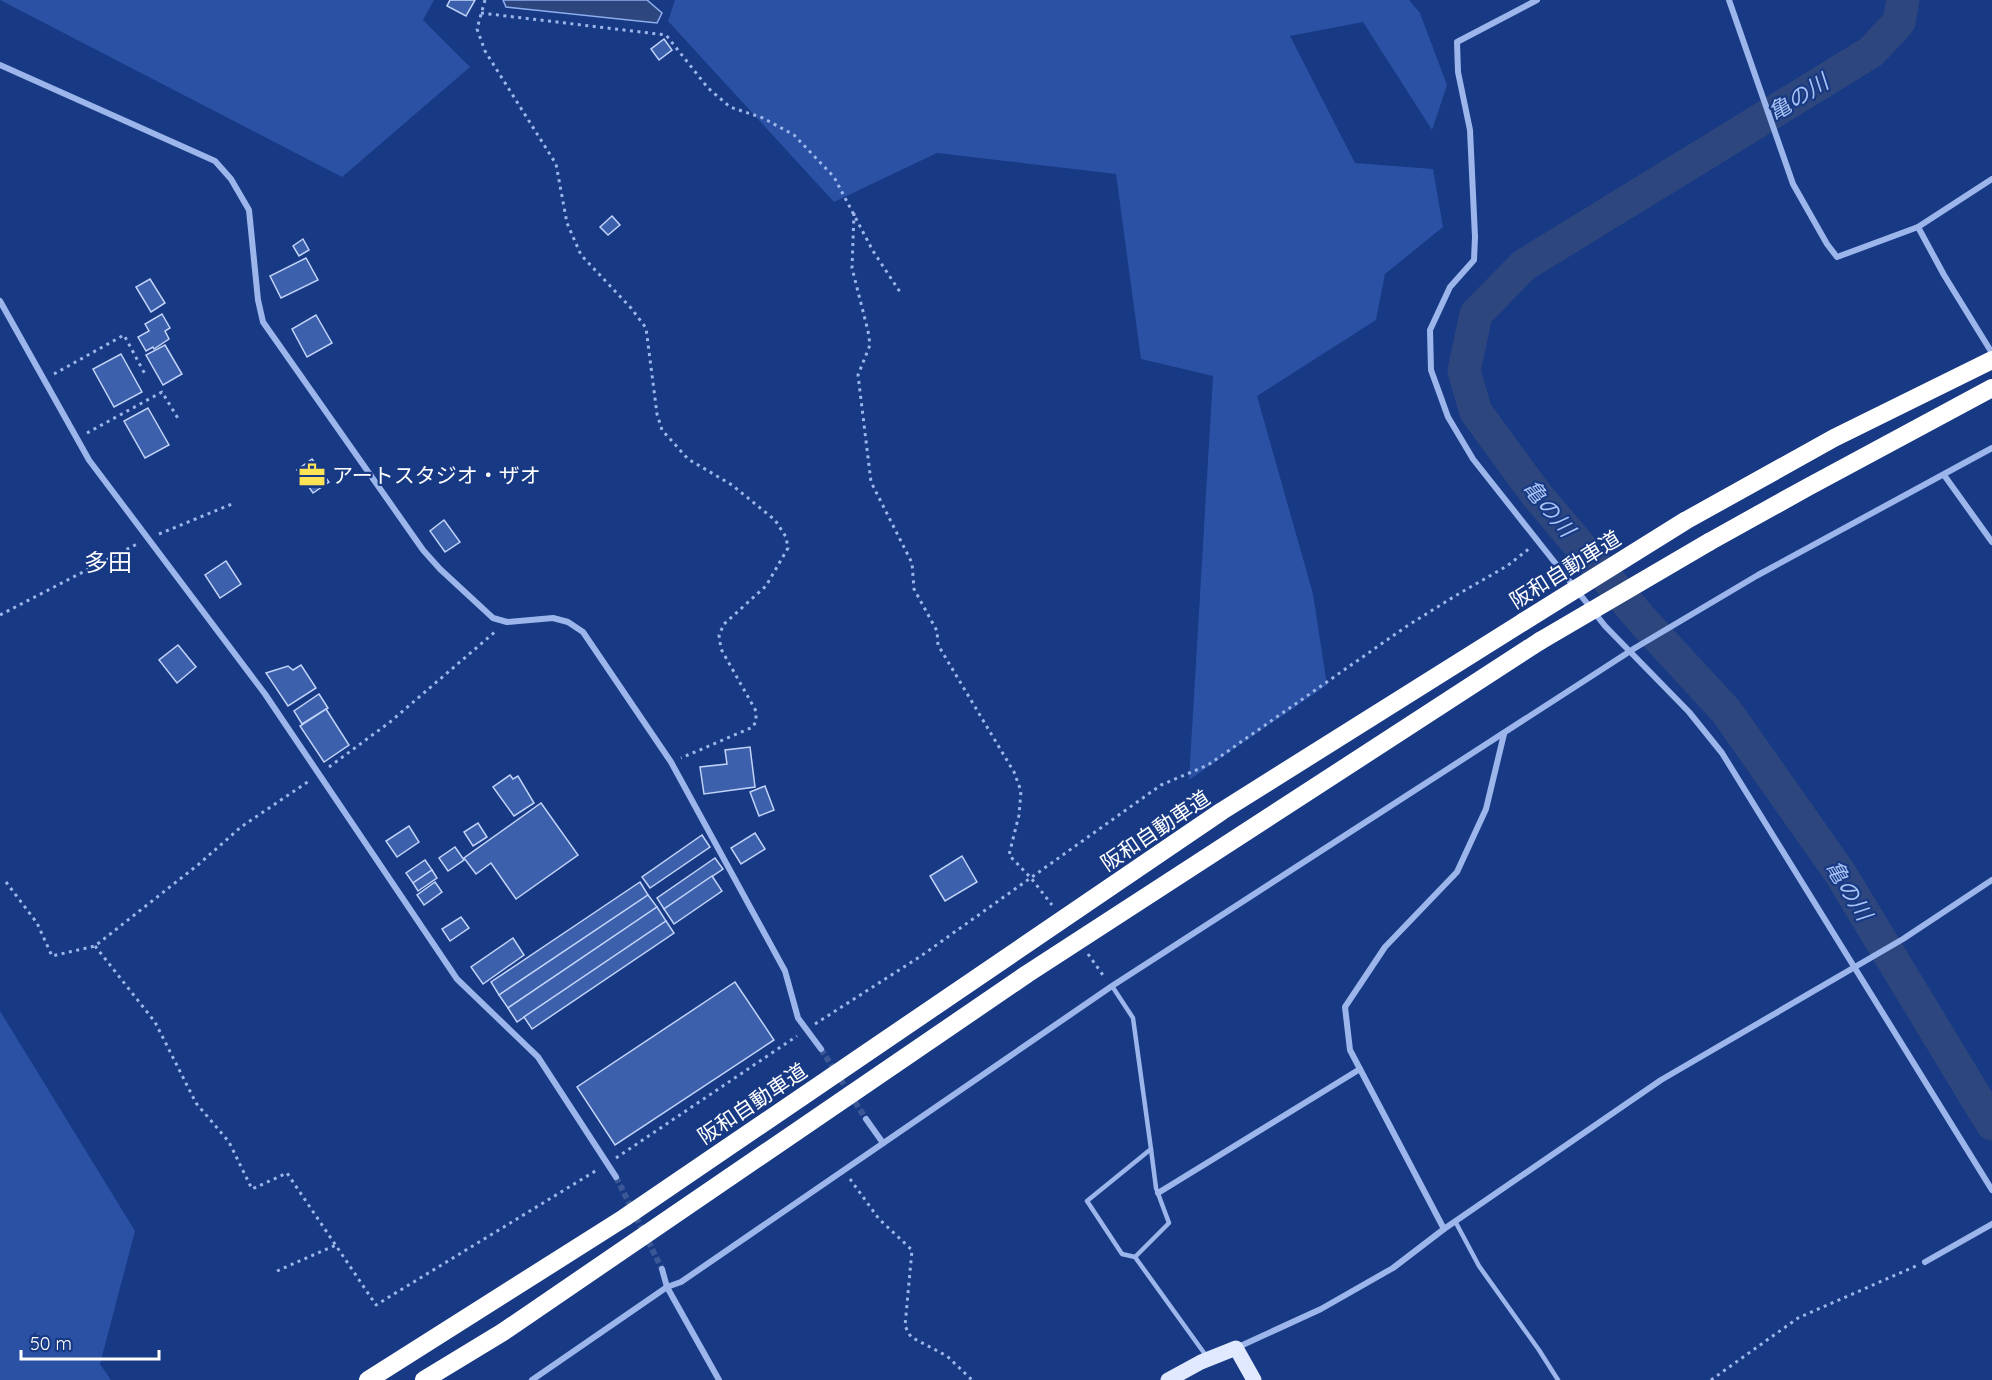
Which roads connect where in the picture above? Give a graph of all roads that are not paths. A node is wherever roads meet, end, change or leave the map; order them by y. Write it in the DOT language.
graph roads {
  1 [pos="1537,0"];
  2 [pos="1729,0"];
  3 [pos="0,65"];
  4 [pos="1992,179"];
  5 [pos="1918,227"];
  6 [pos="0,302"];
  7 [pos="1992,353"];
  8 [pos="1992,360"];
  9 [pos="1992,388"];
  10 [pos="1992,448"];
  11 [pos="1944,475"];
  12 [pos="1992,542"];
  13 [pos="1633,650"];
  14 [pos="1504,733"];
  15 [pos="1992,880"];
  16 [pos="1854,968"];
  17 [pos="1112,986"];
  18 [pos="821,1049"];
  19 [pos="1360,1069"];
  20 [pos="866,1119"];
  21 [pos="883,1143"];
  22 [pos="1150,1149"];
  23 [pos="616,1177"];
  24 [pos="1992,1190"];
  25 [pos="1158,1193"];
  26 [pos="1455,1221"];
  27 [pos="1992,1224"];
  28 [pos="1444,1229"];
  29 [pos="1135,1257"];
  30 [pos="1925,1262"];
  31 [pos="662,1269"];
  32 [pos="667,1287"];
  33 [pos="1236,1348"];
  34 [pos="1208,1359"];
  35 [pos="368,1380"];
  36 [pos="424,1380"];
  37 [pos="532,1380"];
  38 [pos="719,1380"];
  39 [pos="1168,1380"];
  40 [pos="1254,1380"];
  41 [pos="1558,1380"];
  1 -- 13 [label="street"];
  2 -- 5 [label="street"];
  3 -- 18 [label="street"];
  4 -- 5 [label="street"];
  5 -- 7 [label="street"];
  6 -- 23 [label="street"];
  8 -- 35 [label="highway, 阪和自動車道, bridge"];
  9 -- 36 [label="highway, bridge"];
  10 -- 11 [label="street"];
  11 -- 12 [label="street"];
  11 -- 13 [label="street"];
  13 -- 14 [label="street"];
  13 -- 16 [label="street"];
  14 -- 17 [label="street"];
  14 -- 19 [label="street"];
  15 -- 16 [label="street"];
  16 -- 24 [label="street"];
  16 -- 26 [label="street"];
  17 -- 21 [label="street"];
  17 -- 22 [label="lane"];
  19 -- 25 [label="street"];
  19 -- 28 [label="street"];
  20 -- 21 [label="street"];
  21 -- 32 [label="street"];
  22 -- 25 [label="lane"];
  22 -- 29 [label="lane"];
  25 -- 29 [label="lane"];
  26 -- 28 [label="street"];
  26 -- 41 [label="lane"];
  27 -- 30 [label="street"];
  28 -- 33 [label="street"];
  29 -- 34 [label="lane"];
  31 -- 32 [label="street"];
  32 -- 37 [label="street"];
  32 -- 38 [label="street"];
  33 -- 34 [label="main road"];
  33 -- 40 [label="main road"];
  34 -- 39 [label="main road"];
}
